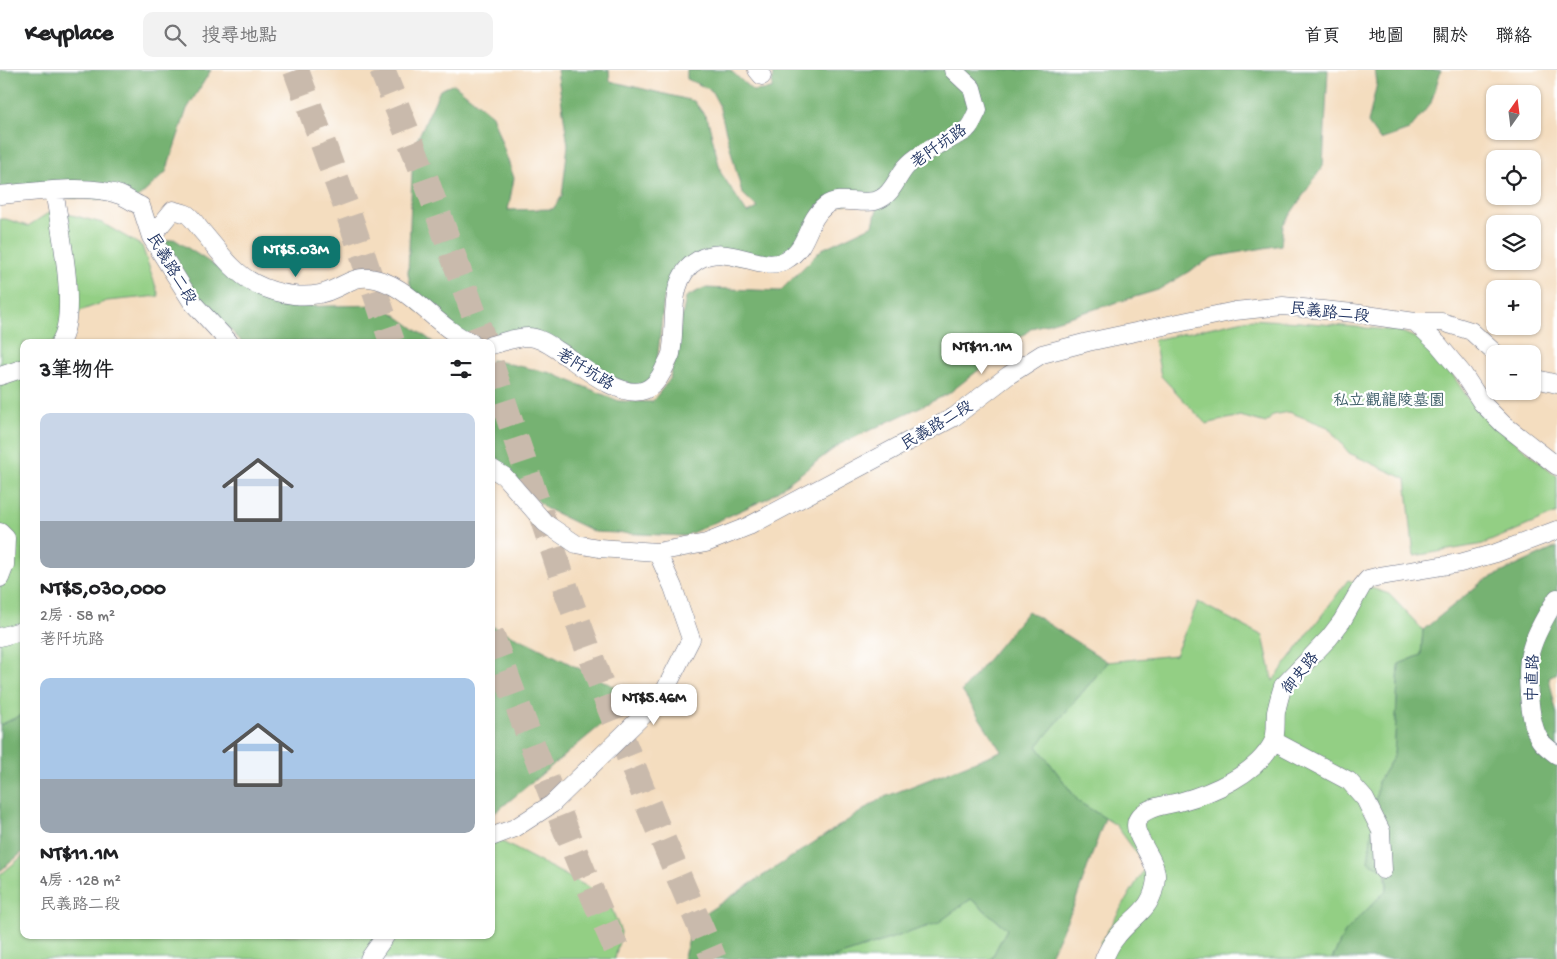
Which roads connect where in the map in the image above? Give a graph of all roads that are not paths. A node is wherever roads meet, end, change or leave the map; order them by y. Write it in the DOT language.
graph roads {
  1 [pos="953,70"];
  2 [pos="54,190"];
  3 [pos="0,195"];
  4 [pos="151,236"];
  5 [pos="1415,322"];
  6 [pos="63,339"];
  7 [pos="226,339"];
  8 [pos="464,339"];
  9 [pos="495,344"];
  10 [pos="1486,345"];
  11 [pos="20,369"];
  12 [pos="0,376"];
  13 [pos="1541,380"];
  14 [pos="1557,384"];
  15 [pos="1557,466"];
  16 [pos="495,470"];
  17 [pos="1557,530"];
  18 [pos="0,532"];
  19 [pos="657,552"];
  20 [pos="0,578"];
  21 [pos="1557,598"];
  22 [pos="20,631"];
  23 [pos="0,638"];
  24 [pos="1274,741"];
  25 [pos="1557,756"];
  26 [pos="495,836"];
  27 [pos="1383,870"];
  28 [pos="383,939"];
  29 [pos="369,959"];
  30 [pos="1104,959"];
  1 -- 9 [label="street, 荖阡坑路"];
  2 -- 3 [label="street, 民義路二段"];
  2 -- 4 [label="street, 民義路二段"];
  2 -- 6 [label="street"];
  4 -- 7 [label="street, 民義路二段"];
  4 -- 8 [label="street"];
  5 -- 10 [label="street, 民義路二段"];
  5 -- 15 [label="street"];
  5 -- 19 [label="street, 民義路二段"];
  11 -- 12 [label="street"];
  13 -- 14 [label="street"];
  16 -- 19 [label="street, 民義路二段"];
  17 -- 24 [label="street, 御史路"];
  18 -- 20 [label="street"];
  19 -- 26 [label="street"];
  21 -- 25 [label="street, 中直路"];
  22 -- 23 [label="street"];
  24 -- 27 [label="street"];
  24 -- 30 [label="street"];
  28 -- 29 [label="street"];
}
